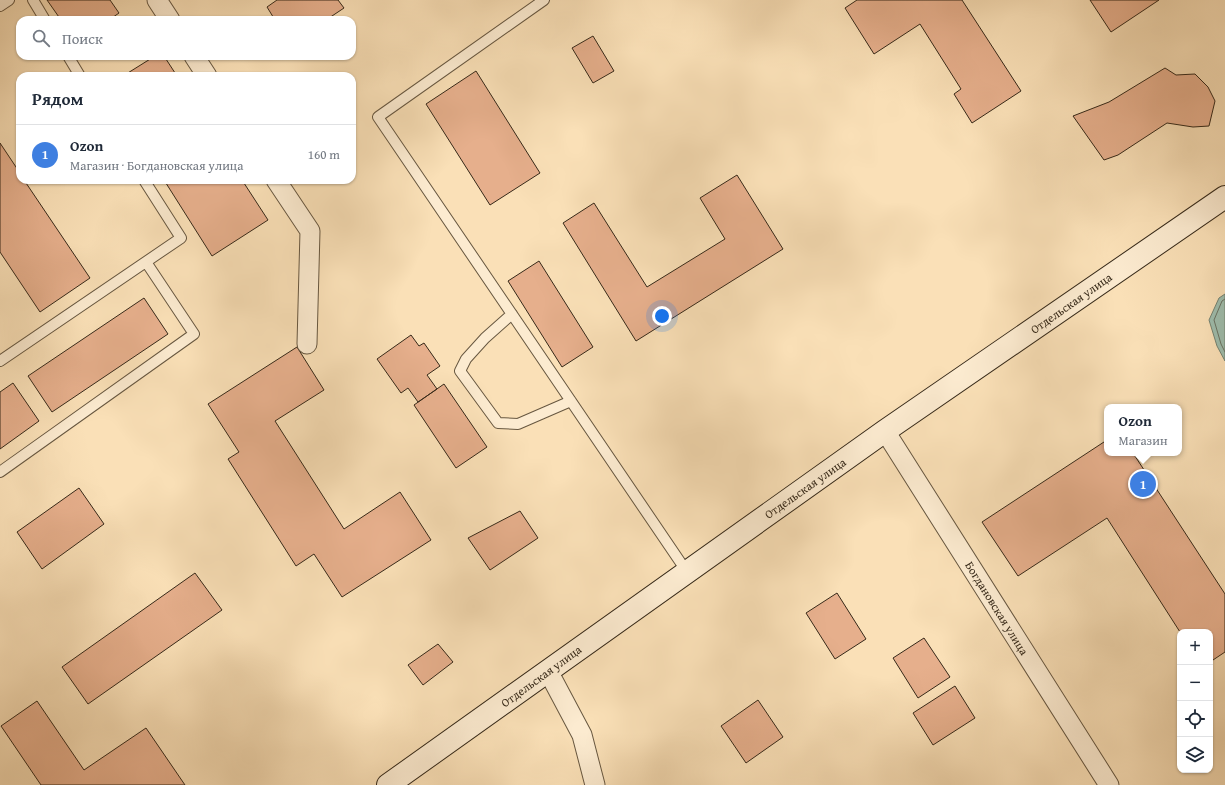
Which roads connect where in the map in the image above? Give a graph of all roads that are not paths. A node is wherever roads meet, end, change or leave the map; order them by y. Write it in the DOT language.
graph roads {
  1 [pos="9,0"];
  2 [pos="33,0"];
  3 [pos="157,0"];
  4 [pos="544,0"];
  5 [pos="0,6"];
  6 [pos="43,16"];
  7 [pos="167,16"];
  8 [pos="70,60"];
  9 [pos="197,60"];
  10 [pos="78,72"];
  11 [pos="204,72"];
  12 [pos="147,184"];
  13 [pos="279,184"];
  14 [pos="1225,197"];
  15 [pos="146,262"];
  16 [pos="512,314"];
  17 [pos="306,344"];
  18 [pos="0,361"];
  19 [pos="571,401"];
  20 [pos="885,431"];
  21 [pos="0,472"];
  22 [pos="687,572"];
  23 [pos="548,671"];
  24 [pos="392,784"];
  25 [pos="595,785"];
  26 [pos="1109,785"];
  1 -- 5 [label="lane"];
  2 -- 6 [label="lane"];
  3 -- 7 [label="street"];
  4 -- 16 [label="lane"];
  8 -- 10 [label="lane"];
  9 -- 11 [label="street"];
  12 -- 15 [label="lane"];
  13 -- 17 [label="street"];
  14 -- 20 [label="street, Отдельская улица"];
  15 -- 18 [label="lane"];
  15 -- 21 [label="lane"];
  16 -- 19 [label="lane"];
  16 -- 19 [label="lane"];
  19 -- 22 [label="lane"];
  20 -- 22 [label="street, Отдельская улица"];
  20 -- 26 [label="street, Богдановская улица"];
  22 -- 23 [label="street, Отдельская улица"];
  23 -- 24 [label="street, Отдельская улица"];
  23 -- 25 [label="street"];
}
